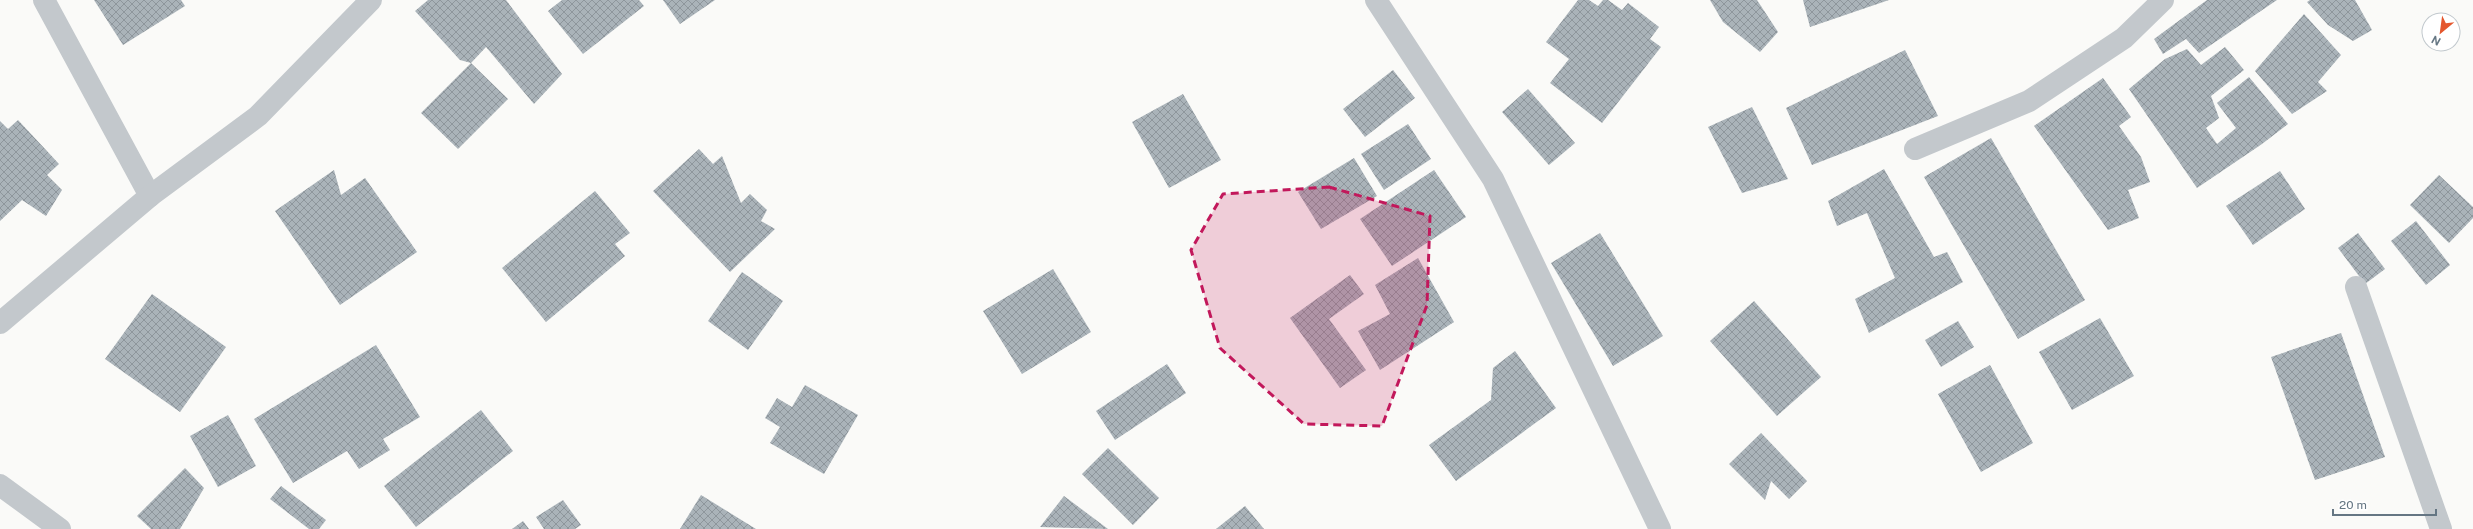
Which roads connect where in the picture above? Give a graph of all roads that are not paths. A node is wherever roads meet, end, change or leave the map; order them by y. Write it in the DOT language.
graph roads {
  1 [pos="44,0"];
  2 [pos="371,0"];
  3 [pos="1376,0"];
  4 [pos="2163,0"];
  5 [pos="1915,149"];
  6 [pos="150,196"];
  7 [pos="2356,287"];
  8 [pos="0,323"];
  9 [pos="0,485"];
  10 [pos="60,529"];
  11 [pos="1660,529"];
  12 [pos="2441,529"];
  1 -- 6 [label="street"];
  2 -- 6 [label="street"];
  3 -- 11 [label="street"];
  4 -- 5 [label="street"];
  6 -- 8 [label="street"];
  7 -- 12 [label="street"];
  9 -- 10 [label="street"];
}
